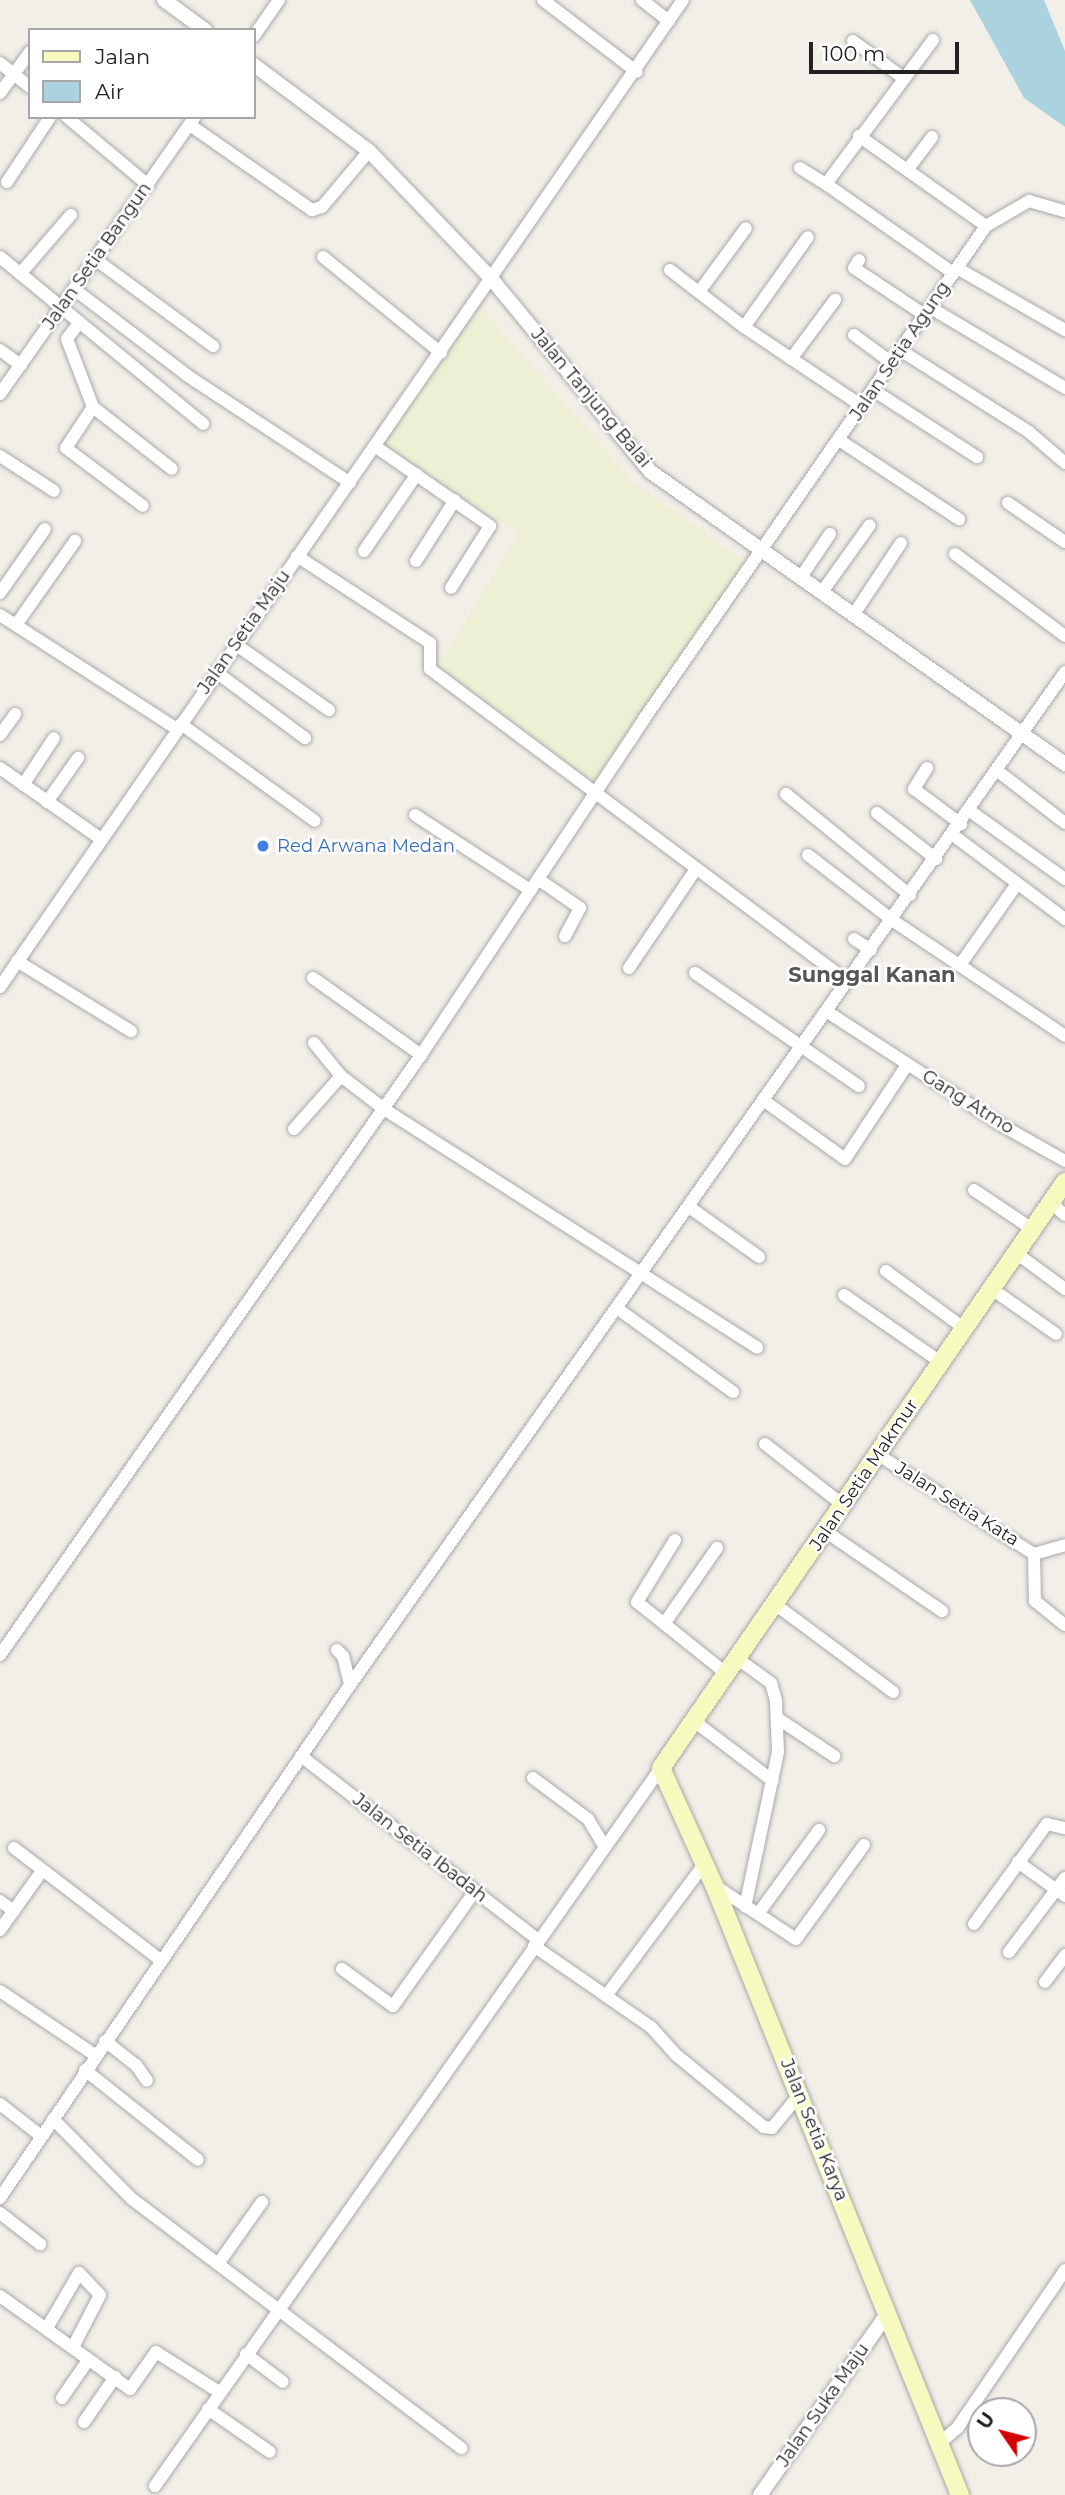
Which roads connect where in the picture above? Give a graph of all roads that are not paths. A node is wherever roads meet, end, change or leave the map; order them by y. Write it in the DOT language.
graph roads {
  1 [pos="164,0"];
  2 [pos="279,0"];
  3 [pos="543,0"];
  4 [pos="642,0"];
  5 [pos="683,0"];
  6 [pos="669,21"];
  7 [pos="202,28"];
  8 [pos="256,33"];
  9 [pos="933,40"];
  10 [pos="853,41"];
  11 [pos="28,54"];
  12 [pos="0,63"];
  13 [pos="256,66"];
  14 [pos="637,72"];
  15 [pos="13,74"];
  16 [pos="902,77"];
  17 [pos="28,86"];
  18 [pos="0,93"];
  19 [pos="49,119"];
  20 [pos="69,119"];
  21 [pos="192,121"];
  22 [pos="859,136"];
  23 [pos="932,137"];
  24 [pos="369,151"];
  25 [pos="800,168"];
  26 [pos="908,169"];
  27 [pos="6,181"];
  28 [pos="826,184"];
  29 [pos="148,185"];
  30 [pos="1065,211"];
  31 [pos="71,215"];
  32 [pos="986,226"];
  33 [pos="746,228"];
  34 [pos="808,237"];
  35 [pos="0,257"];
  36 [pos="323,257"];
  37 [pos="95,259"];
  38 [pos="859,260"];
  39 [pos="670,270"];
  40 [pos="955,270"];
  41 [pos="20,274"];
  42 [pos="490,277"];
  43 [pos="74,289"];
  44 [pos="699,292"];
  45 [pos="835,300"];
  46 [pos="60,308"];
  47 [pos="929,312"];
  48 [pos="79,323"];
  49 [pos="744,327"];
  50 [pos="1065,330"];
  51 [pos="854,335"];
  52 [pos="213,346"];
  53 [pos="0,350"];
  54 [pos="900,350"];
  55 [pos="441,353"];
  56 [pos="791,359"];
  57 [pos="891,363"];
  58 [pos="22,365"];
  59 [pos="1065,388"];
  60 [pos="873,390"];
  61 [pos="0,393"];
  62 [pos="862,406"];
  63 [pos="93,407"];
  64 [pos="203,424"];
  65 [pos="839,440"];
  66 [pos="376,447"];
  67 [pos="0,456"];
  68 [pos="977,457"];
  69 [pos="1065,463"];
  70 [pos="172,469"];
  71 [pos="417,474"];
  72 [pos="350,483"];
  73 [pos="54,491"];
  74 [pos="455,499"];
  75 [pos="1008,503"];
  76 [pos="143,506"];
  77 [pos="959,519"];
  78 [pos="870,525"];
  79 [pos="45,529"];
  80 [pos="830,534"];
  81 [pos="75,541"];
  82 [pos="1065,542"];
  83 [pos="901,543"];
  84 [pos="763,550"];
  85 [pos="364,551"];
  86 [pos="955,554"];
  87 [pos="297,556"];
  88 [pos="416,561"];
  89 [pos="801,577"];
  90 [pos="451,588"];
  91 [pos="822,592"];
  92 [pos="0,593"];
  93 [pos="854,614"];
  94 [pos="0,615"];
  95 [pos="16,625"];
  96 [pos="1065,636"];
  97 [pos="235,644"];
  98 [pos="216,672"];
  99 [pos="1065,672"];
  100 [pos="328,710"];
  101 [pos="15,714"];
  102 [pos="179,726"];
  103 [pos="1026,733"];
  104 [pos="0,735"];
  105 [pos="54,738"];
  106 [pos="305,738"];
  107 [pos="78,758"];
  108 [pos="1065,764"];
  109 [pos="0,768"];
  110 [pos="927,768"];
  111 [pos="999,772"];
  112 [pos="23,785"];
  113 [pos="597,792"];
  114 [pos="786,794"];
  115 [pos="47,802"];
  116 [pos="970,811"];
  117 [pos="877,813"];
  118 [pos="415,815"];
  119 [pos="314,821"];
  120 [pos="1065,823"];
  121 [pos="957,829"];
  122 [pos="102,839"];
  123 [pos="808,855"];
  124 [pos="936,859"];
  125 [pos="696,869"];
  126 [pos="538,879"];
  127 [pos="1065,879"];
  128 [pos="1017,884"];
  129 [pos="530,890"];
  130 [pos="910,895"];
  131 [pos="1065,919"];
  132 [pos="892,920"];
  133 [pos="565,936"];
  134 [pos="854,939"];
  135 [pos="871,950"];
  136 [pos="0,963"];
  137 [pos="15,965"];
  138 [pos="960,965"];
  139 [pos="629,968"];
  140 [pos="695,973"];
  141 [pos="313,978"];
  142 [pos="848,981"];
  143 [pos="0,987"];
  144 [pos="827,1011"];
  145 [pos="131,1031"];
  146 [pos="1065,1036"];
  147 [pos="314,1043"];
  148 [pos="802,1047"];
  149 [pos="421,1055"];
  150 [pos="907,1065"];
  151 [pos="341,1076"];
  152 [pos="859,1086"];
  153 [pos="762,1100"];
  154 [pos="384,1109"];
  155 [pos="295,1129"];
  156 [pos="1065,1161"];
  157 [pos="1065,1182"];
  158 [pos="974,1190"];
  159 [pos="1051,1203"];
  160 [pos="689,1207"];
  161 [pos="1065,1215"];
  162 [pos="1032,1229"];
  163 [pos="1016,1253"];
  164 [pos="760,1257"];
  165 [pos="886,1271"];
  166 [pos="642,1273"];
  167 [pos="992,1289"];
  168 [pos="1065,1289"];
  169 [pos="844,1295"];
  170 [pos="618,1309"];
  171 [pos="965,1329"];
  172 [pos="1056,1334"];
  173 [pos="757,1348"];
  174 [pos="942,1363"];
  175 [pos="733,1392"];
  176 [pos="765,1444"];
  177 [pos="877,1454"];
  178 [pos="843,1505"];
  179 [pos="825,1531"];
  180 [pos="675,1540"];
  181 [pos="1065,1545"];
  182 [pos="717,1548"];
  183 [pos="1034,1554"];
  184 [pos="776,1605"];
  185 [pos="942,1611"];
  186 [pos="664,1624"];
  187 [pos="1065,1625"];
  188 [pos="337,1650"];
  189 [pos="0,1655"];
  190 [pos="738,1660"];
  191 [pos="728,1675"];
  192 [pos="350,1685"];
  193 [pos="893,1692"];
  194 [pos="776,1718"];
  195 [pos="694,1721"];
  196 [pos="301,1756"];
  197 [pos="834,1756"];
  198 [pos="661,1768"];
  199 [pos="533,1778"];
  200 [pos="773,1781"];
  201 [pos="1065,1828"];
  202 [pos="819,1830"];
  203 [pos="864,1845"];
  204 [pos="605,1847"];
  205 [pos="14,1848"];
  206 [pos="1018,1862"];
  207 [pos="705,1863"];
  208 [pos="43,1871"];
  209 [pos="1065,1878"];
  210 [pos="714,1885"];
  211 [pos="475,1891"];
  212 [pos="1061,1893"];
  213 [pos="0,1901"];
  214 [pos="745,1907"];
  215 [pos="14,1911"];
  216 [pos="758,1914"];
  217 [pos="974,1924"];
  218 [pos="0,1930"];
  219 [pos="536,1943"];
  220 [pos="1009,1952"];
  221 [pos="1065,1955"];
  222 [pos="159,1959"];
  223 [pos="342,1969"];
  224 [pos="1045,1982"];
  225 [pos="0,1991"];
  226 [pos="606,1996"];
  227 [pos="104,2041"];
  228 [pos="95,2055"];
  229 [pos="85,2070"];
  230 [pos="147,2081"];
  231 [pos="800,2094"];
  232 [pos="0,2104"];
  233 [pos="53,2119"];
  234 [pos="41,2136"];
  235 [pos="198,2160"];
  236 [pos="0,2198"];
  237 [pos="261,2202"];
  238 [pos="0,2213"];
  239 [pos="40,2244"];
  240 [pos="218,2264"];
  241 [pos="1065,2270"];
  242 [pos="0,2296"];
  243 [pos="278,2308"];
  244 [pos="886,2316"];
  245 [pos="47,2328"];
  246 [pos="73,2347"];
  247 [pos="246,2354"];
  248 [pos="89,2359"];
  249 [pos="114,2376"];
  250 [pos="283,2382"];
  251 [pos="219,2392"];
  252 [pos="62,2398"];
  253 [pos="208,2409"];
  254 [pos="83,2422"];
  255 [pos="950,2434"];
  256 [pos="461,2448"];
  257 [pos="270,2452"];
  258 [pos="155,2486"];
  259 [pos="760,2495"];
  260 [pos="960,2495"];
  1 -- 7 [label="street"];
  2 -- 8 [label="street"];
  3 -- 14 [label="street"];
  4 -- 6 [label="street"];
  5 -- 6 [label="street, Jalan Setia Maju"];
  6 -- 14 [label="street, Jalan Setia Maju"];
  9 -- 16 [label="street"];
  10 -- 16 [label="street"];
  11 -- 15 [label="street"];
  12 -- 15 [label="street"];
  13 -- 24 [label="street, Jalan Tanjung Balai"];
  14 -- 42 [label="street, Jalan Setia Maju"];
  15 -- 17 [label="street"];
  15 -- 18 [label="street"];
  16 -- 22 [label="street"];
  19 -- 27 [label="street"];
  20 -- 29 [label="street"];
  21 -- 24 [label="street"];
  21 -- 29 [label="street, Jalan Setia Bangun"];
  22 -- 26 [label="street"];
  22 -- 28 [label="street"];
  23 -- 26 [label="street"];
  24 -- 42 [label="street, Jalan Tanjung Balai"];
  25 -- 28 [label="street"];
  26 -- 32 [label="street"];
  28 -- 40 [label="street"];
  29 -- 37 [label="street, Jalan Setia Bangun"];
  30 -- 32 [label="street, Jalan Setia Agung"];
  31 -- 41 [label="street"];
  32 -- 40 [label="street, Jalan Setia Agung"];
  33 -- 44 [label="street"];
  34 -- 49 [label="street"];
  35 -- 41 [label="street"];
  36 -- 55 [label="street"];
  37 -- 43 [label="street, Jalan Setia Bangun"];
  37 -- 52 [label="street"];
  38 -- 47 [label="street"];
  39 -- 44 [label="street"];
  40 -- 47 [label="street, Jalan Setia Agung"];
  40 -- 50 [label="street"];
  41 -- 46 [label="street"];
  42 -- 55 [label="street, Jalan Setia Maju"];
  42 -- 84 [label="street, Jalan Tanjung Balai"];
  43 -- 46 [label="street, Jalan Setia Bangun"];
  43 -- 72 [label="street"];
  44 -- 49 [label="street"];
  45 -- 56 [label="street"];
  46 -- 48 [label="street"];
  46 -- 58 [label="street, Jalan Setia Bangun"];
  47 -- 54 [label="street, Jalan Setia Agung"];
  47 -- 59 [label="street"];
  48 -- 63 [label="street"];
  48 -- 64 [label="street"];
  49 -- 56 [label="street"];
  51 -- 57 [label="street"];
  53 -- 58 [label="street"];
  54 -- 57 [label="street, Jalan Setia Agung"];
  54 -- 69 [label="street"];
  55 -- 66 [label="street, Jalan Setia Maju"];
  56 -- 62 [label="street"];
  57 -- 60 [label="street, Jalan Setia Agung"];
  58 -- 61 [label="street, Jalan Setia Bangun"];
  60 -- 62 [label="street, Jalan Setia Agung"];
  60 -- 68 [label="street"];
  62 -- 65 [label="street, Jalan Setia Agung"];
  63 -- 70 [label="street"];
  63 -- 76 [label="street"];
  65 -- 77 [label="street"];
  65 -- 84 [label="street, Jalan Setia Agung"];
  66 -- 71 [label="street"];
  66 -- 72 [label="street, Jalan Setia Maju"];
  67 -- 73 [label="street"];
  71 -- 74 [label="street"];
  71 -- 85 [label="street"];
  72 -- 87 [label="street, Jalan Setia Maju"];
  74 -- 88 [label="street"];
  74 -- 90 [label="street"];
  75 -- 82 [label="street"];
  78 -- 91 [label="street"];
  79 -- 92 [label="street"];
  80 -- 89 [label="street"];
  81 -- 95 [label="street"];
  83 -- 93 [label="street"];
  84 -- 89 [label="street, Jalan Tanjung Balai"];
  84 -- 113 [label="street, Jalan Setia Agung"];
  86 -- 96 [label="street"];
  87 -- 97 [label="street, Jalan Setia Maju"];
  87 -- 113 [label="street"];
  89 -- 91 [label="street, Jalan Tanjung Balai"];
  91 -- 93 [label="street, Jalan Tanjung Balai"];
  93 -- 103 [label="street, Jalan Tanjung Balai"];
  94 -- 95 [label="street"];
  95 -- 102 [label="street"];
  97 -- 98 [label="street, Jalan Setia Maju"];
  97 -- 100 [label="street"];
  98 -- 102 [label="street, Jalan Setia Maju"];
  98 -- 106 [label="street"];
  99 -- 103 [label="street"];
  101 -- 104 [label="street"];
  102 -- 119 [label="street"];
  102 -- 122 [label="street, Jalan Setia Maju"];
  103 -- 108 [label="street, Jalan Tanjung Balai"];
  103 -- 111 [label="street"];
  105 -- 112 [label="street"];
  107 -- 115 [label="street"];
  109 -- 112 [label="street"];
  110 -- 121 [label="street"];
  111 -- 116 [label="street"];
  111 -- 120 [label="street"];
  112 -- 115 [label="street"];
  113 -- 125 [label="street"];
  113 -- 126 [label="street, Jalan Setia Agung"];
  114 -- 130 [label="street"];
  115 -- 122 [label="street"];
  116 -- 121 [label="street"];
  116 -- 127 [label="street"];
  117 -- 124 [label="street"];
  118 -- 129 [label="street"];
  121 -- 124 [label="street"];
  121 -- 128 [label="street"];
  122 -- 137 [label="street, Jalan Setia Maju"];
  123 -- 132 [label="street"];
  124 -- 130 [label="street"];
  125 -- 139 [label="street"];
  125 -- 142 [label="street"];
  126 -- 129 [label="street, Jalan Setia Agung"];
  126 -- 133 [label="street"];
  128 -- 131 [label="street"];
  128 -- 138 [label="street"];
  129 -- 149 [label="street, Jalan Setia Agung"];
  130 -- 132 [label="street"];
  132 -- 135 [label="street"];
  132 -- 138 [label="street"];
  134 -- 135 [label="street"];
  135 -- 142 [label="street"];
  136 -- 137 [label="street"];
  137 -- 143 [label="street, Jalan Setia Maju"];
  137 -- 145 [label="street"];
  138 -- 146 [label="street"];
  140 -- 148 [label="street"];
  141 -- 149 [label="street"];
  142 -- 144 [label="street"];
  144 -- 148 [label="street"];
  144 -- 150 [label="street, Gang Atmo"];
  147 -- 151 [label="street"];
  148 -- 152 [label="street"];
  148 -- 153 [label="street"];
  149 -- 154 [label="street, Jalan Setia Agung"];
  150 -- 153 [label="street"];
  150 -- 156 [label="street, Gang Atmo"];
  151 -- 154 [label="street"];
  151 -- 155 [label="street"];
  153 -- 160 [label="street"];
  154 -- 166 [label="street"];
  154 -- 189 [label="street, Jalan Setia Agung"];
  157 -- 159 [label="main road, Jalan Setia Makmur"];
  158 -- 162 [label="street"];
  159 -- 161 [label="street"];
  159 -- 162 [label="main road, Jalan Setia Makmur"];
  160 -- 164 [label="street"];
  160 -- 166 [label="street"];
  162 -- 163 [label="main road, Jalan Setia Makmur"];
  163 -- 167 [label="main road, Jalan Setia Makmur"];
  163 -- 168 [label="street"];
  165 -- 171 [label="street"];
  166 -- 170 [label="street"];
  166 -- 173 [label="street"];
  167 -- 171 [label="main road, Jalan Setia Makmur"];
  167 -- 172 [label="street"];
  169 -- 174 [label="street"];
  170 -- 175 [label="street"];
  170 -- 192 [label="street"];
  171 -- 174 [label="main road, Jalan Setia Makmur"];
  174 -- 177 [label="main road, Jalan Setia Makmur"];
  176 -- 178 [label="street"];
  177 -- 178 [label="main road, Jalan Setia Makmur"];
  177 -- 183 [label="street, Jalan Setia Kata"];
  178 -- 179 [label="main road, Jalan Setia Makmur"];
  179 -- 184 [label="main road, Jalan Setia Makmur"];
  179 -- 185 [label="street"];
  180 -- 186 [label="street"];
  181 -- 183 [label="street"];
  182 -- 186 [label="street"];
  183 -- 187 [label="street, Jalan Setia Kata"];
  184 -- 190 [label="main road, Jalan Setia Makmur"];
  184 -- 193 [label="street"];
  186 -- 191 [label="street"];
  188 -- 192 [label="street"];
  190 -- 191 [label="main road, Jalan Setia Makmur"];
  190 -- 194 [label="street"];
  191 -- 195 [label="main road, Jalan Setia Makmur"];
  192 -- 196 [label="street"];
  194 -- 197 [label="street"];
  194 -- 200 [label="street"];
  195 -- 198 [label="main road, Jalan Setia Makmur"];
  195 -- 200 [label="street"];
  196 -- 211 [label="street, Jalan Setia Ibadah"];
  196 -- 222 [label="street"];
  198 -- 204 [label="street"];
  198 -- 207 [label="main road, Jalan Setia Karya"];
  199 -- 204 [label="street"];
  200 -- 214 [label="street"];
  201 -- 206 [label="street"];
  202 -- 216 [label="street"];
  203 -- 216 [label="street"];
  204 -- 219 [label="street"];
  205 -- 208 [label="street"];
  206 -- 212 [label="street"];
  206 -- 217 [label="street"];
  207 -- 210 [label="main road, Jalan Setia Karya"];
  207 -- 226 [label="street"];
  208 -- 215 [label="street"];
  208 -- 222 [label="street"];
  209 -- 212 [label="street"];
  210 -- 214 [label="street"];
  210 -- 231 [label="main road, Jalan Setia Karya"];
  211 -- 219 [label="street, Jalan Setia Ibadah"];
  211 -- 223 [label="street"];
  212 -- 220 [label="street"];
  213 -- 215 [label="street"];
  214 -- 216 [label="street"];
  215 -- 218 [label="street"];
  219 -- 226 [label="street, Jalan Setia Ibadah"];
  219 -- 243 [label="street"];
  221 -- 224 [label="street"];
  222 -- 227 [label="street"];
  225 -- 228 [label="street"];
  226 -- 231 [label="street, Jalan Setia Ibadah"];
  227 -- 228 [label="street"];
  227 -- 230 [label="street"];
  228 -- 229 [label="street"];
  229 -- 233 [label="street"];
  229 -- 235 [label="street"];
  231 -- 244 [label="main road, Jalan Setia Karya"];
  232 -- 234 [label="street"];
  233 -- 234 [label="street"];
  233 -- 240 [label="street"];
  234 -- 236 [label="street"];
  237 -- 240 [label="street"];
  238 -- 239 [label="street"];
  240 -- 243 [label="street"];
  241 -- 255 [label="street"];
  242 -- 245 [label="street"];
  243 -- 247 [label="street"];
  243 -- 256 [label="street"];
  244 -- 255 [label="main road, Jalan Setia Karya"];
  244 -- 259 [label="street, Jalan Suka Maju"];
  245 -- 246 [label="street"];
  245 -- 246 [label="street"];
  246 -- 248 [label="street"];
  247 -- 250 [label="street"];
  247 -- 251 [label="street"];
  248 -- 249 [label="street"];
  248 -- 252 [label="street"];
  249 -- 251 [label="street"];
  249 -- 254 [label="street"];
  251 -- 253 [label="street"];
  253 -- 257 [label="street"];
  253 -- 258 [label="street"];
  255 -- 260 [label="main road, Jalan Setia Karya"];
}
